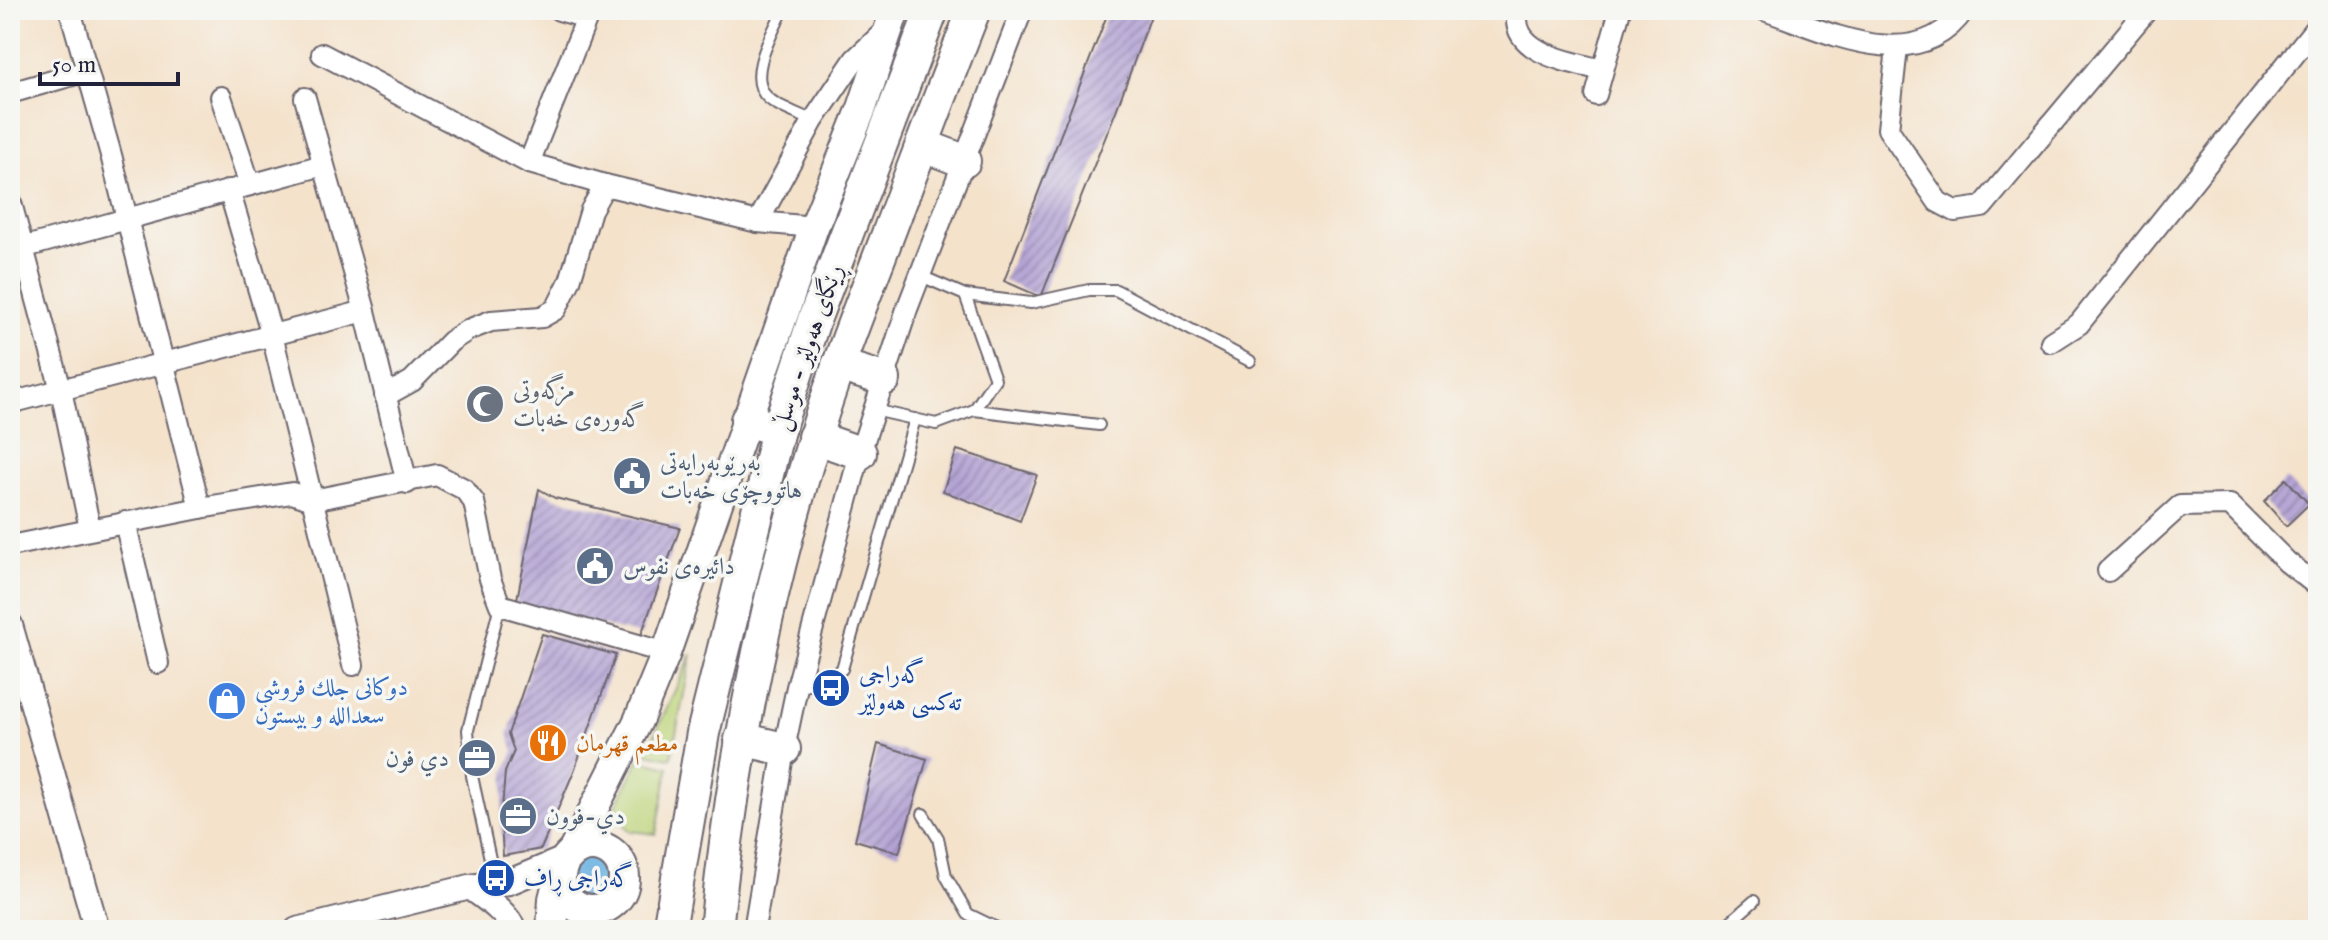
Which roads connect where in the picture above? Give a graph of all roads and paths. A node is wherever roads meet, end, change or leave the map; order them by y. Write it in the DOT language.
graph roads {
  1 [pos="70,10"];
  2 [pos="559,10"];
  3 [pos="783,10"];
  4 [pos="932,10"];
  5 [pos="974,10"];
  6 [pos="1022,10"];
  7 [pos="1518,10"];
  8 [pos="1620,10"];
  9 [pos="1764,10"];
  10 [pos="1964,10"];
  11 [pos="2147,10"];
  12 [pos="589,14"];
  13 [pos="891,20"];
  14 [pos="2318,25"];
  15 [pos="1897,48"];
  16 [pos="322,54"];
  17 [pos="1602,70"];
  18 [pos="87,71"];
  19 [pos="10,93"];
  20 [pos="1596,95"];
  21 [pos="221,97"];
  22 [pos="305,98"];
  23 [pos="876,113"];
  24 [pos="813,121"];
  25 [pos="922,145"];
  26 [pos="964,161"];
  27 [pos="529,163"];
  28 [pos="323,165"];
  29 [pos="250,185"];
  30 [pos="605,185"];
  31 [pos="229,190"];
  32 [pos="10,199"];
  33 [pos="127,218"];
  34 [pos="758,222"];
  35 [pos="814,227"];
  36 [pos="16,250"];
  37 [pos="921,276"];
  38 [pos="965,295"];
  39 [pos="365,311"];
  40 [pos="272,335"];
  41 [pos="2051,342"];
  42 [pos="1250,361"];
  43 [pos="165,363"];
  44 [pos="838,365"];
  45 [pos="884,379"];
  46 [pos="61,390"];
  47 [pos="385,396"];
  48 [pos="10,403"];
  49 [pos="874,410"];
  50 [pos="974,410"];
  51 [pos="915,419"];
  52 [pos="747,420"];
  53 [pos="1099,425"];
  54 [pos="778,430"];
  55 [pos="814,437"];
  56 [pos="860,453"];
  57 [pos="407,483"];
  58 [pos="313,500"];
  59 [pos="200,508"];
  60 [pos="125,522"];
  61 [pos="90,529"];
  62 [pos="10,546"];
  63 [pos="2108,571"];
  64 [pos="2318,581"];
  65 [pos="500,605"];
  66 [pos="10,625"];
  67 [pos="666,653"];
  68 [pos="158,663"];
  69 [pos="353,665"];
  70 [pos="797,687"];
  71 [pos="741,739"];
  72 [pos="784,749"];
  73 [pos="923,814"];
  74 [pos="567,862"];
  75 [pos="495,884"];
  76 [pos="470,887"];
  77 [pos="1754,901"];
  78 [pos="606,917"];
  79 [pos="510,927"];
  80 [pos="97,930"];
  81 [pos="297,930"];
  82 [pos="552,930"];
  83 [pos="669,930"];
  84 [pos="716,930"];
  85 [pos="754,930"];
  86 [pos="1001,930"];
  87 [pos="1721,930"];
  1 -- 18 [label="street"];
  2 -- 12 [label="street"];
  3 -- 24 [label="lane"];
  4 -- 23 [label="highway, ڕێگای هەولێر - موسڵ"];
  5 -- 25 [label="highway, ڕێگای هەولێر - موسڵ"];
  6 -- 26 [label="street"];
  7 -- 17 [label="street"];
  8 -- 17 [label="street"];
  9 -- 15 [label="street"];
  10 -- 15 [label="street"];
  11 -- 15 [label="street"];
  12 -- 27 [label="street"];
  13 -- 23 [label="main road"];
  13 -- 24 [label="street"];
  14 -- 41 [label="street"];
  16 -- 27 [label="street"];
  17 -- 20 [label="street"];
  18 -- 19 [label="street"];
  18 -- 33 [label="street"];
  21 -- 29 [label="street"];
  22 -- 28 [label="street"];
  23 -- 35 [label="main road"];
  23 -- 54 [label="highway, ڕێگای هەولێر - موسڵ"];
  24 -- 34 [label="street"];
  25 -- 26 [label="highway"];
  25 -- 44 [label="highway, ڕێگای هەولێر - موسڵ"];
  26 -- 37 [label="street"];
  27 -- 30 [label="street"];
  28 -- 29 [label="street"];
  28 -- 39 [label="street"];
  29 -- 31 [label="street"];
  30 -- 34 [label="street"];
  30 -- 47 [label="street"];
  31 -- 33 [label="street"];
  31 -- 40 [label="street"];
  32 -- 36 [label="street"];
  33 -- 36 [label="street"];
  33 -- 43 [label="street"];
  34 -- 35 [label="street"];
  35 -- 52 [label="main road"];
  36 -- 46 [label="street"];
  37 -- 38 [label="lane"];
  37 -- 45 [label="street"];
  38 -- 42 [label="lane"];
  38 -- 50 [label="lane"];
  39 -- 40 [label="street"];
  39 -- 47 [label="street"];
  40 -- 43 [label="street"];
  40 -- 58 [label="street"];
  43 -- 46 [label="street"];
  43 -- 59 [label="street"];
  44 -- 45 [label="highway"];
  44 -- 55 [label="highway, ڕێگای هەولێر - موسڵ"];
  45 -- 49 [label="street"];
  46 -- 48 [label="street"];
  46 -- 61 [label="street"];
  47 -- 57 [label="street"];
  49 -- 51 [label="lane"];
  49 -- 56 [label="street"];
  50 -- 51 [label="lane"];
  50 -- 53 [label="lane"];
  51 -- 70 [label="lane"];
  52 -- 54 [label="highway"];
  52 -- 67 [label="main road"];
  54 -- 83 [label="highway, ڕێگای هەولێر - موسڵ"];
  55 -- 56 [label="highway"];
  55 -- 71 [label="highway, ڕێگای هەولێر - موسڵ"];
  56 -- 70 [label="street"];
  57 -- 58 [label="street"];
  57 -- 65 [label="street"];
  58 -- 59 [label="street"];
  58 -- 69 [label="street"];
  59 -- 60 [label="street"];
  60 -- 61 [label="street"];
  60 -- 68 [label="street"];
  61 -- 62 [label="street"];
  63 -- 64 [label="street"];
  65 -- 67 [label="street"];
  65 -- 75 [label="lane"];
  66 -- 80 [label="street"];
  67 -- 74 [label="main road"];
  70 -- 72 [label="street"];
  71 -- 72 [label="highway"];
  71 -- 84 [label="highway, ڕێگای هەولێر - موسڵ"];
  72 -- 85 [label="street"];
  73 -- 86 [label="lane"];
  74 -- 75 [label="street"];
  74 -- 78 [label="main road"];
  74 -- 78 [label="main road"];
  74 -- 82 [label="main road"];
  75 -- 76 [label="street"];
  76 -- 79 [label="street"];
  76 -- 81 [label="street"];
  77 -- 87 [label="lane"];
}
